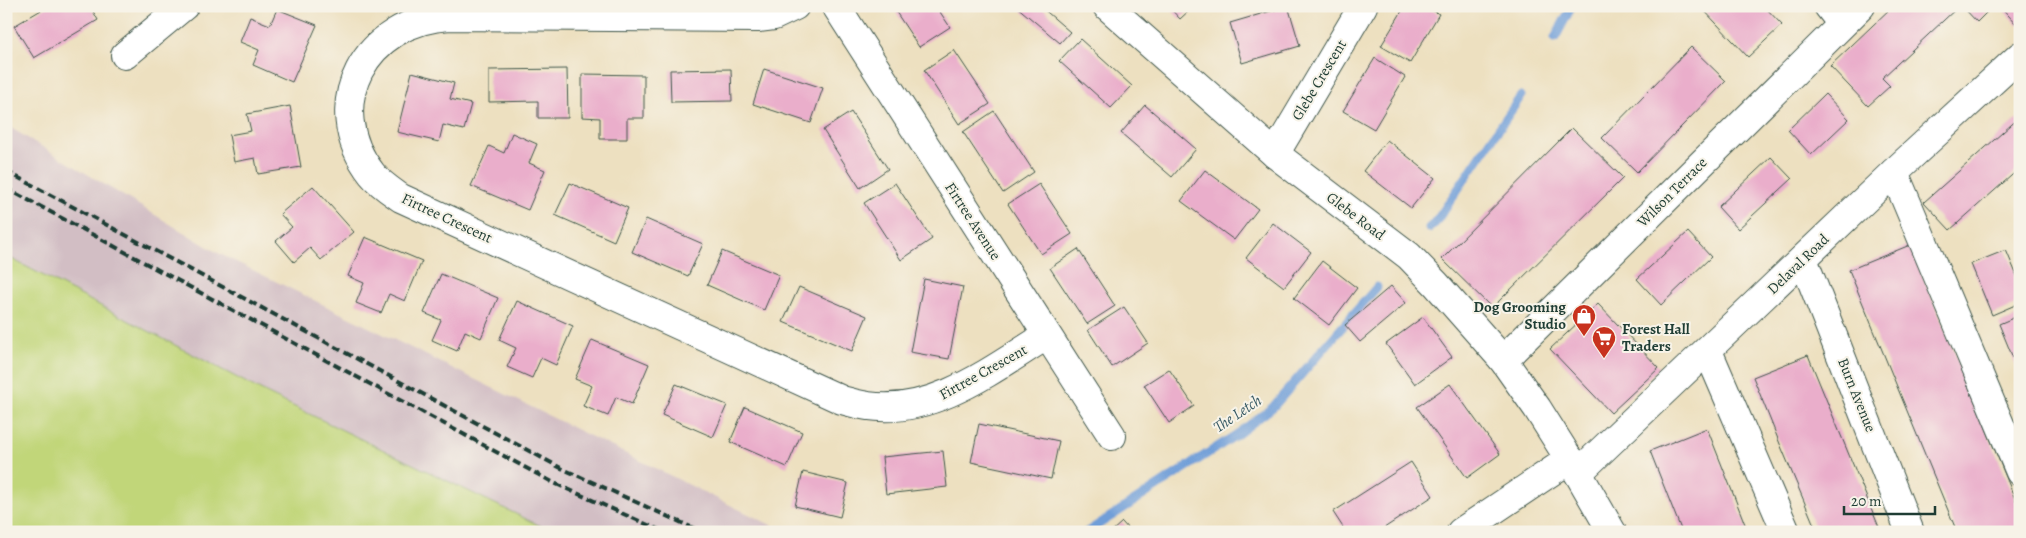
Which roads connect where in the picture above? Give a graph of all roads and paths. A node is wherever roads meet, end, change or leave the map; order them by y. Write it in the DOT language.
graph roads {
  1 [pos="184,6"];
  2 [pos="795,6"];
  3 [pos="836,6"];
  4 [pos="1108,6"];
  5 [pos="1363,6"];
  6 [pos="1844,12"];
  7 [pos="125,55"];
  8 [pos="2020,56"];
  9 [pos="1274,154"];
  10 [pos="1894,172"];
  11 [pos="1803,259"];
  12 [pos="1046,336"];
  13 [pos="1708,351"];
  14 [pos="1503,360"];
  15 [pos="1112,436"];
  16 [pos="1574,466"];
  17 [pos="2020,472"];
  18 [pos="1461,532"];
  19 [pos="1612,532"];
  20 [pos="1786,532"];
  21 [pos="1910,532"];
  1 -- 7 [label="street"];
  2 -- 12 [label="street, Firtree Crescent"];
  3 -- 12 [label="street, Firtree Avenue"];
  4 -- 9 [label="street, Glebe Road"];
  5 -- 9 [label="street, Glebe Crescent"];
  6 -- 14 [label="street, Wilson Terrace"];
  8 -- 10 [label="street, Delaval Road"];
  9 -- 14 [label="street, Glebe Road"];
  10 -- 11 [label="street, Delaval Road"];
  10 -- 17 [label="street"];
  11 -- 13 [label="street, Delaval Road"];
  11 -- 21 [label="street, Burn Avenue"];
  12 -- 15 [label="street, Firtree Avenue"];
  13 -- 16 [label="street, Delaval Road"];
  13 -- 20 [label="street"];
  14 -- 16 [label="street, Glebe Road"];
  16 -- 18 [label="street, Delaval Road"];
  16 -- 19 [label="street, Glebe Road"];
}
